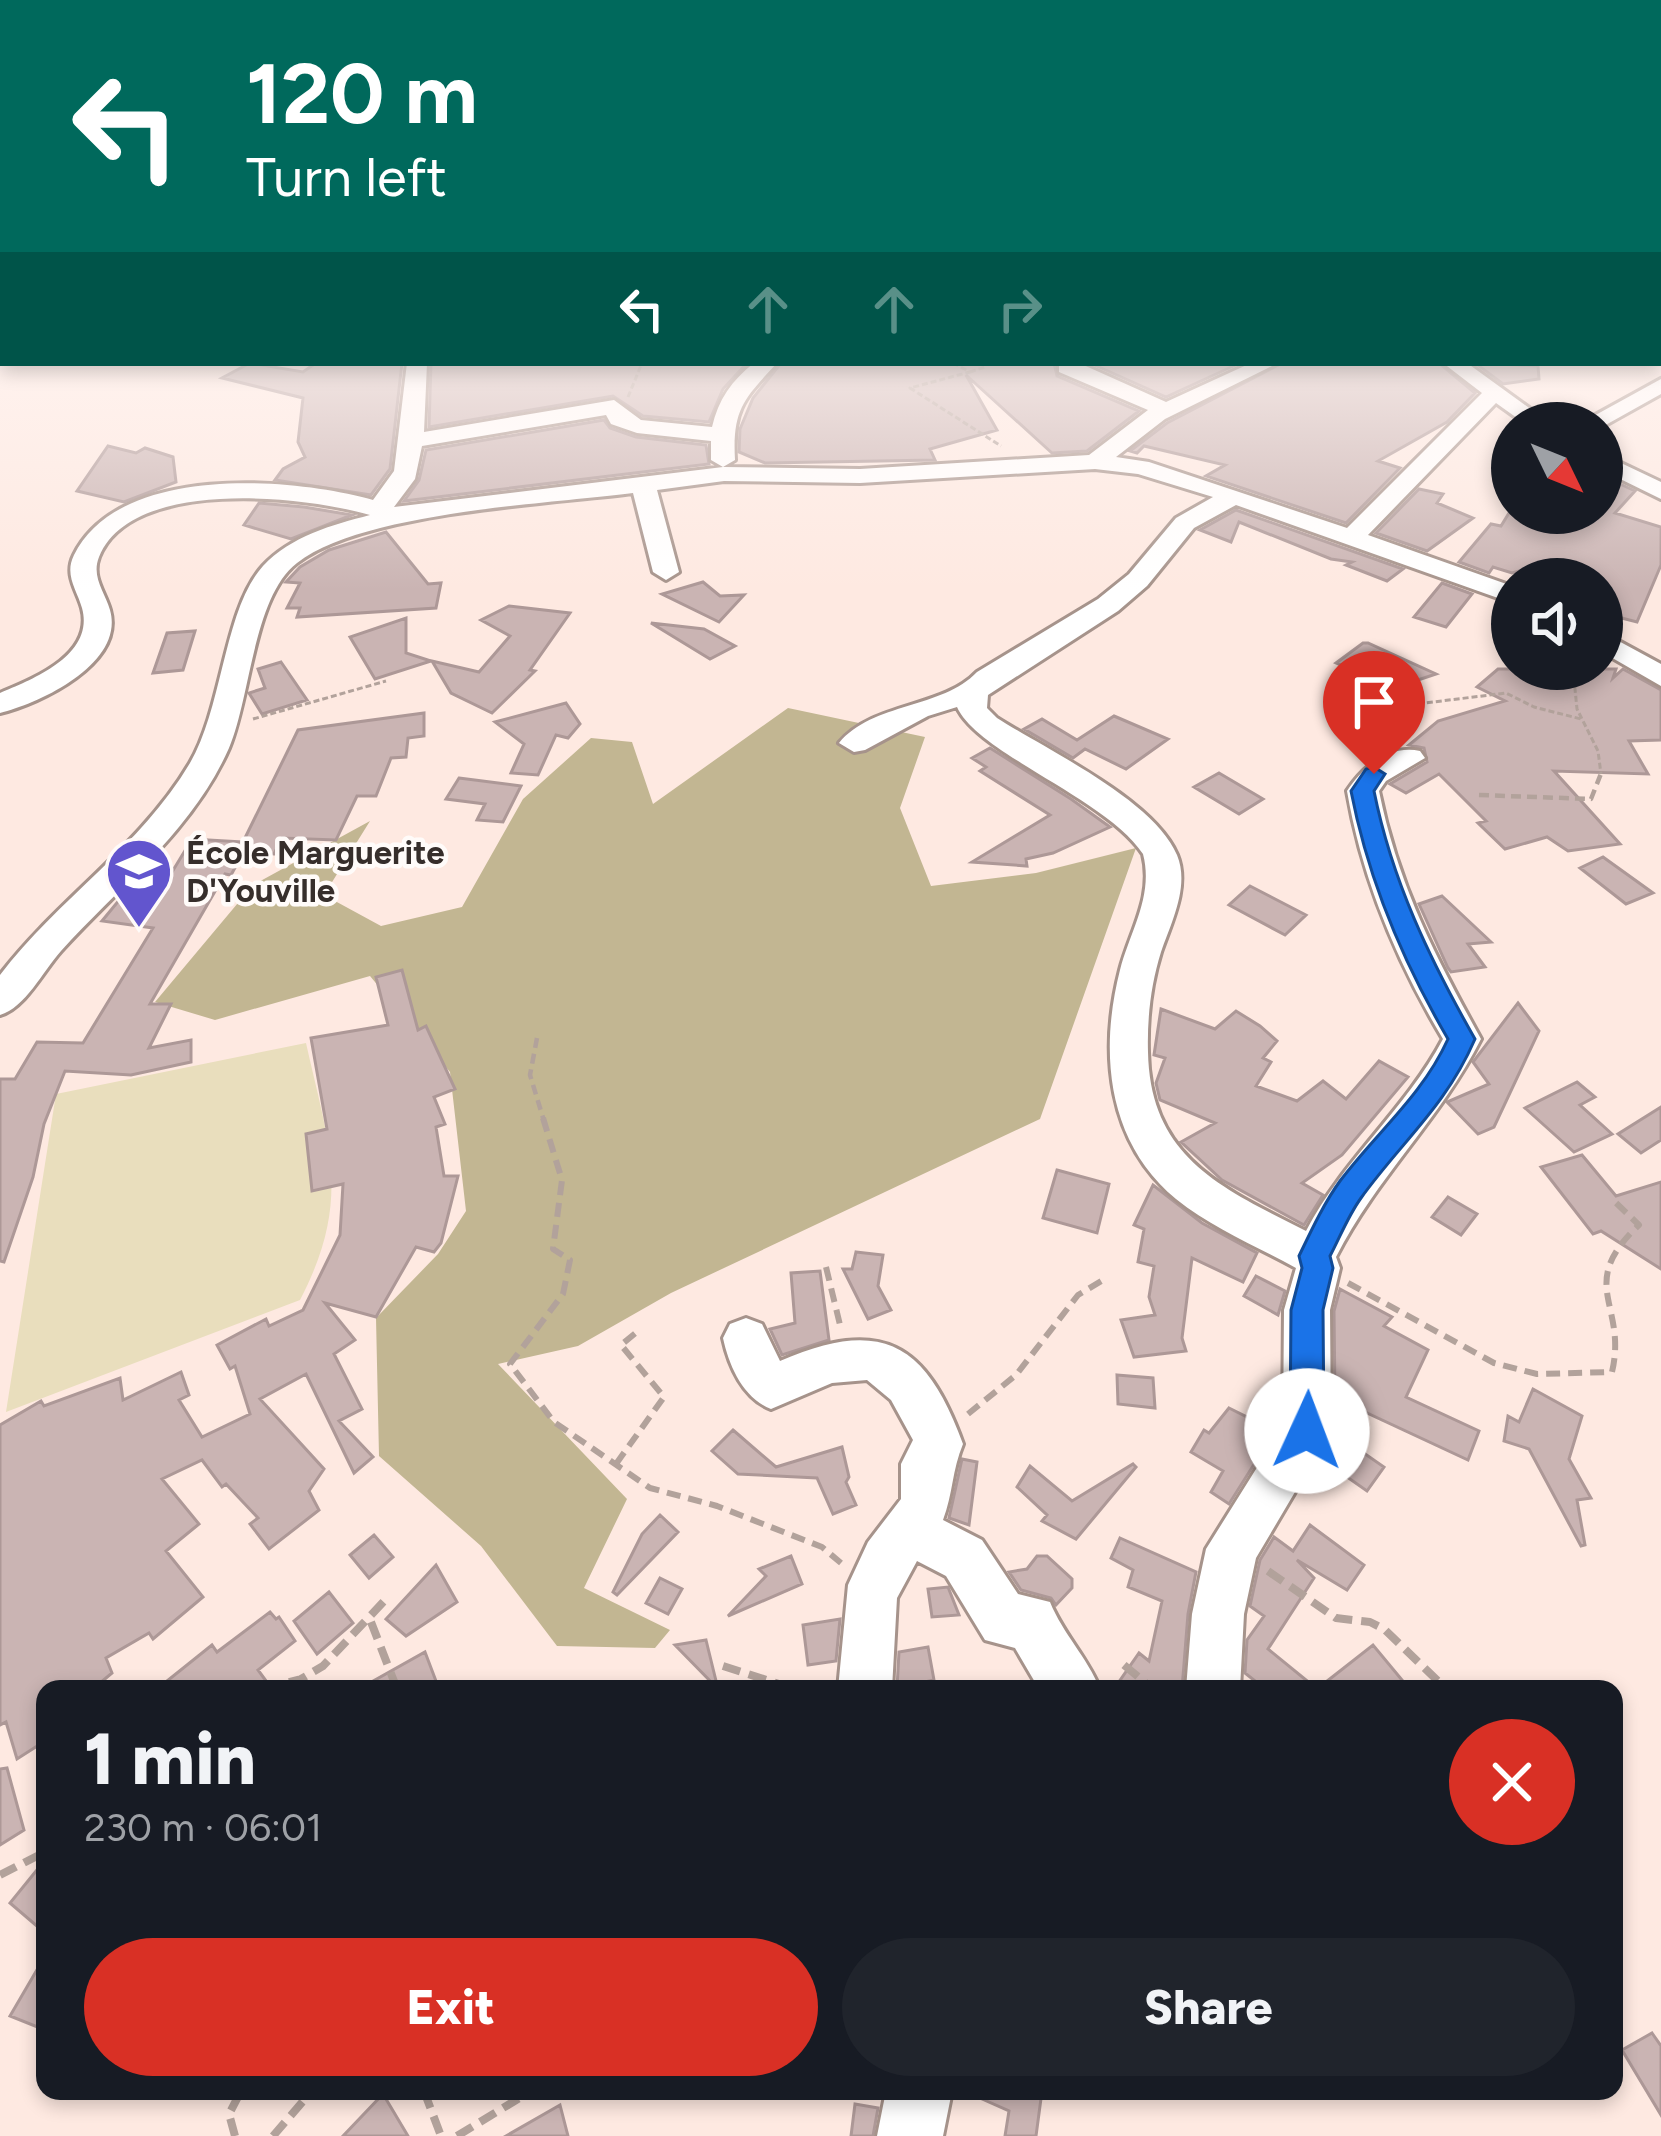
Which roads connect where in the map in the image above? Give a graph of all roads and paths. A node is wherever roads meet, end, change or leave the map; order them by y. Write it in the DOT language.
graph roads {
  1 [pos="419,390"];
  2 [pos="633,390"];
  3 [pos="736,390"];
  4 [pos="913,390"];
  5 [pos="1118,390"];
  6 [pos="1210,390"];
  7 [pos="1488,390"];
  8 [pos="1653,390"];
  9 [pos="1493,394"];
  10 [pos="1505,402"];
  11 [pos="1623,406"];
  12 [pos="614,407"];
  13 [pos="1166,410"];
  14 [pos="721,436"];
  15 [pos="410,441"];
  16 [pos="1095,462"];
  17 [pos="1031,464"];
  18 [pos="1623,470"];
  19 [pos="724,474"];
  20 [pos="644,484"];
  21 [pos="1657,485"];
  22 [pos="1234,496"];
  23 [pos="387,513"];
  24 [pos="1353,536"];
  25 [pos="666,572"];
  26 [pos="1491,587"];
  27 [pos="1623,653"];
  28 [pos="1661,677"];
  29 [pos="386,681"];
  30 [pos="1576,690"];
  31 [pos="973,692"];
  32 [pos="0,704"];
  33 [pos="1409,704"];
  34 [pos="1581,718"];
  35 [pos="218,730"];
  36 [pos="854,743"];
  37 [pos="1409,758"];
  38 [pos="1478,795"];
  39 [pos="0,1002"];
  40 [pos="536,1038"];
  41 [pos="1613,1200"];
  42 [pos="1316,1262"];
  43 [pos="826,1267"];
  44 [pos="1103,1280"];
  45 [pos="638,1331"];
  46 [pos="746,1338"];
  47 [pos="848,1358"];
  48 [pos="939,1444"];
  49 [pos="616,1464"];
  50 [pos="913,1532"];
  51 [pos="1232,1549"];
  52 [pos="857,1576"];
  53 [pos="388,1597"];
  54 [pos="371,1622"];
  55 [pos="1124,1665"];
  56 [pos="723,1666"];
  57 [pos="755,1676"];
  58 [pos="290,1680"];
  59 [pos="394,1680"];
  60 [pos="755,1680"];
  61 [pos="767,1680"];
  62 [pos="866,1680"];
  63 [pos="1066,1680"];
  64 [pos="1142,1680"];
  65 [pos="1213,1680"];
  66 [pos="1437,1680"];
  67 [pos="36,1857"];
  68 [pos="0,1875"];
  69 [pos="237,2100"];
  70 [pos="304,2100"];
  71 [pos="427,2100"];
  72 [pos="516,2100"];
  73 [pos="917,2100"];
  74 [pos="235,2136"];
  75 [pos="273,2136"];
  76 [pos="441,2136"];
  77 [pos="457,2136"];
  78 [pos="910,2136"];
  1 -- 15 [label="street"];
  2 -- 12 [label="path"];
  3 -- 14 [label="street"];
  4 -- 17 [label="path"];
  5 -- 13 [label="street"];
  6 -- 13 [label="street"];
  7 -- 9 [label="street"];
  8 -- 11 [label="street"];
  9 -- 10 [label="street"];
  9 -- 24 [label="street"];
  12 -- 14 [label="street"];
  12 -- 15 [label="street"];
  13 -- 16 [label="street"];
  14 -- 19 [label="street"];
  15 -- 23 [label="street"];
  16 -- 17 [label="street"];
  16 -- 22 [label="street"];
  17 -- 19 [label="street"];
  18 -- 21 [label="street"];
  19 -- 20 [label="street"];
  20 -- 23 [label="street"];
  20 -- 25 [label="street"];
  22 -- 24 [label="street"];
  22 -- 31 [label="street"];
  23 -- 32 [label="street"];
  23 -- 35 [label="street"];
  24 -- 26 [label="street"];
  27 -- 28 [label="street"];
  29 -- 35 [label="path"];
  30 -- 34 [label="path"];
  31 -- 36 [label="street"];
  31 -- 42 [label="street"];
  33 -- 34 [label="path"];
  34 -- 38 [label="path"];
  35 -- 39 [label="street"];
  37 -- 42 [label="street"];
  40 -- 49 [label="path"];
  41 -- 42 [label="path"];
  42 -- 51 [label="street"];
  43 -- 47 [label="path"];
  44 -- 48 [label="path"];
  45 -- 49 [label="path"];
  46 -- 47 [label="street"];
  47 -- 48 [label="street"];
  48 -- 50 [label="street"];
  49 -- 52 [label="path"];
  50 -- 62 [label="street"];
  50 -- 63 [label="street"];
  51 -- 65 [label="street"];
  51 -- 66 [label="path"];
  53 -- 54 [label="path"];
  54 -- 58 [label="path"];
  54 -- 59 [label="path"];
  55 -- 64 [label="path"];
  56 -- 57 [label="path"];
  57 -- 60 [label="path"];
  57 -- 61 [label="path"];
  67 -- 68 [label="path"];
  69 -- 74 [label="path"];
  70 -- 75 [label="path"];
  71 -- 76 [label="path"];
  72 -- 77 [label="path"];
  73 -- 78 [label="street"];
}
